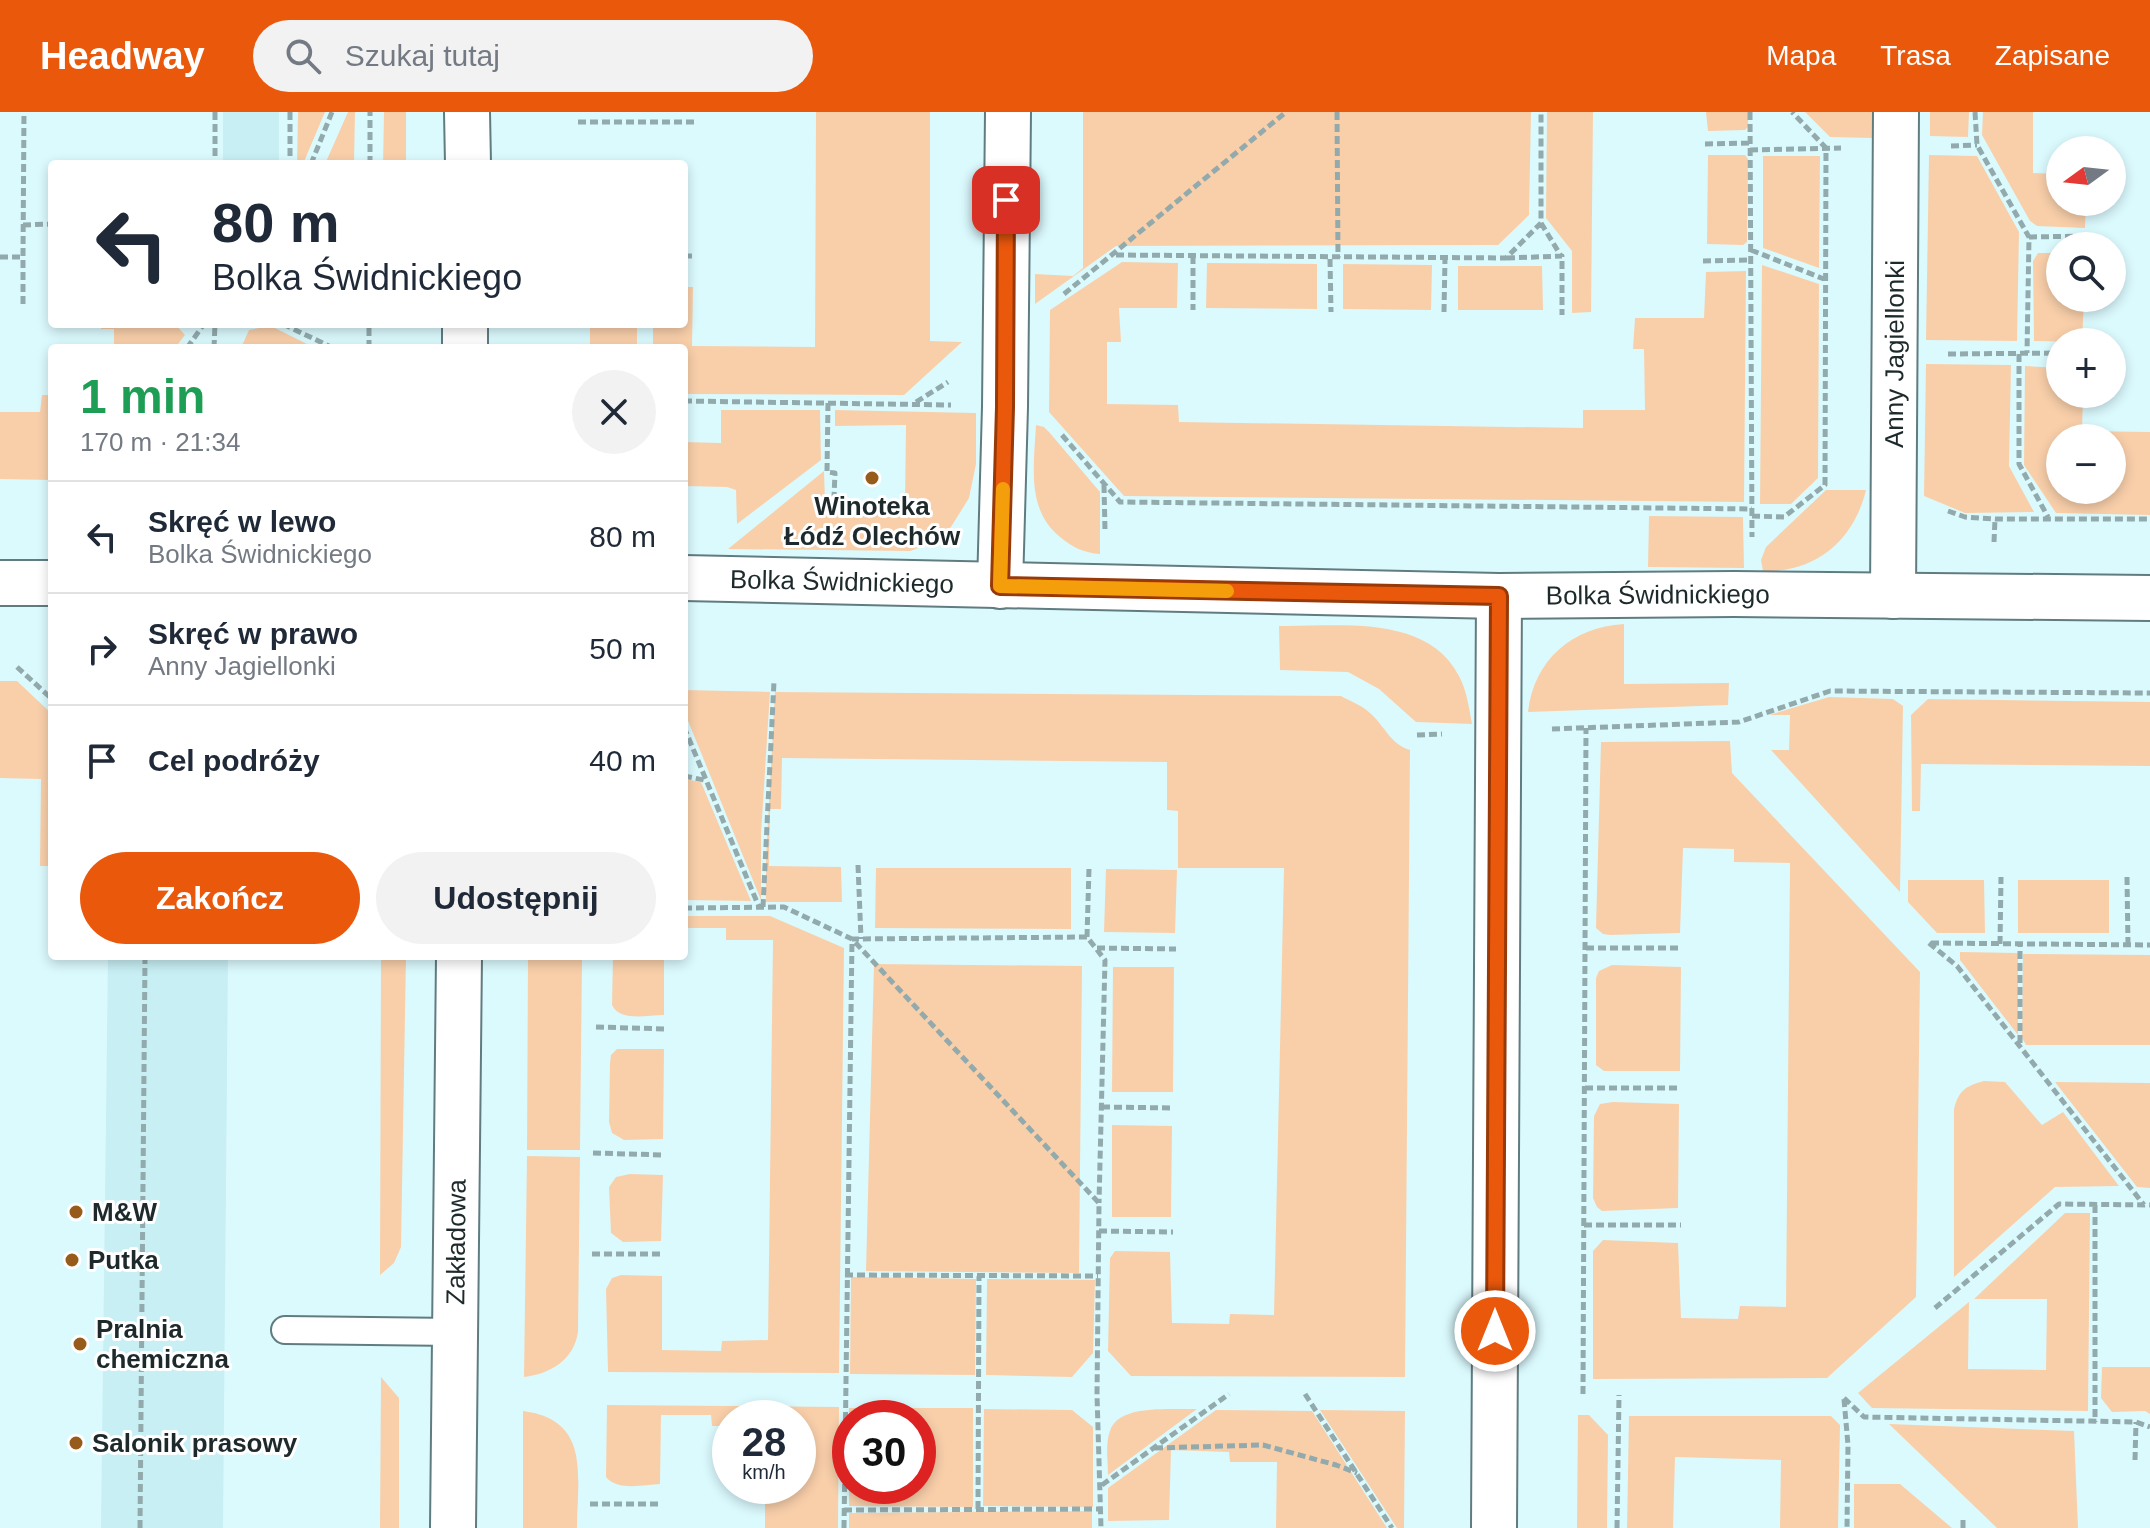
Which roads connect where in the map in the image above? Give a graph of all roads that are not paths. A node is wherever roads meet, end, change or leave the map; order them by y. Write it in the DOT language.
graph roads {
  1 [pos="467,112"];
  2 [pos="1008,112"];
  3 [pos="1896,130"];
  4 [pos="468,160"];
  5 [pos="688,578"];
  6 [pos="0,583"];
  7 [pos="48,583"];
  8 [pos="1000,586"];
  9 [pos="1499,596"];
  10 [pos="1893,596"];
  11 [pos="2150,598"];
  12 [pos="459,960"];
  13 [pos="285,1330"];
  14 [pos="455,1332"];
  15 [pos="453,1528"];
  16 [pos="1494,1528"];
  1 -- 4 [label="street"];
  2 -- 8 [label="street"];
  3 -- 10 [label="street, Anny Jagiellonki"];
  5 -- 8 [label="street, Bolka Świdnickiego"];
  6 -- 7 [label="street"];
  8 -- 9 [label="street, Bolka Świdnickiego"];
  9 -- 10 [label="street, Bolka Świdnickiego"];
  9 -- 16 [label="street"];
  10 -- 11 [label="street, Bolka Świdnickiego"];
  12 -- 14 [label="street, Zakładowa"];
  13 -- 14 [label="lane"];
  14 -- 15 [label="street, Zakładowa"];
}
